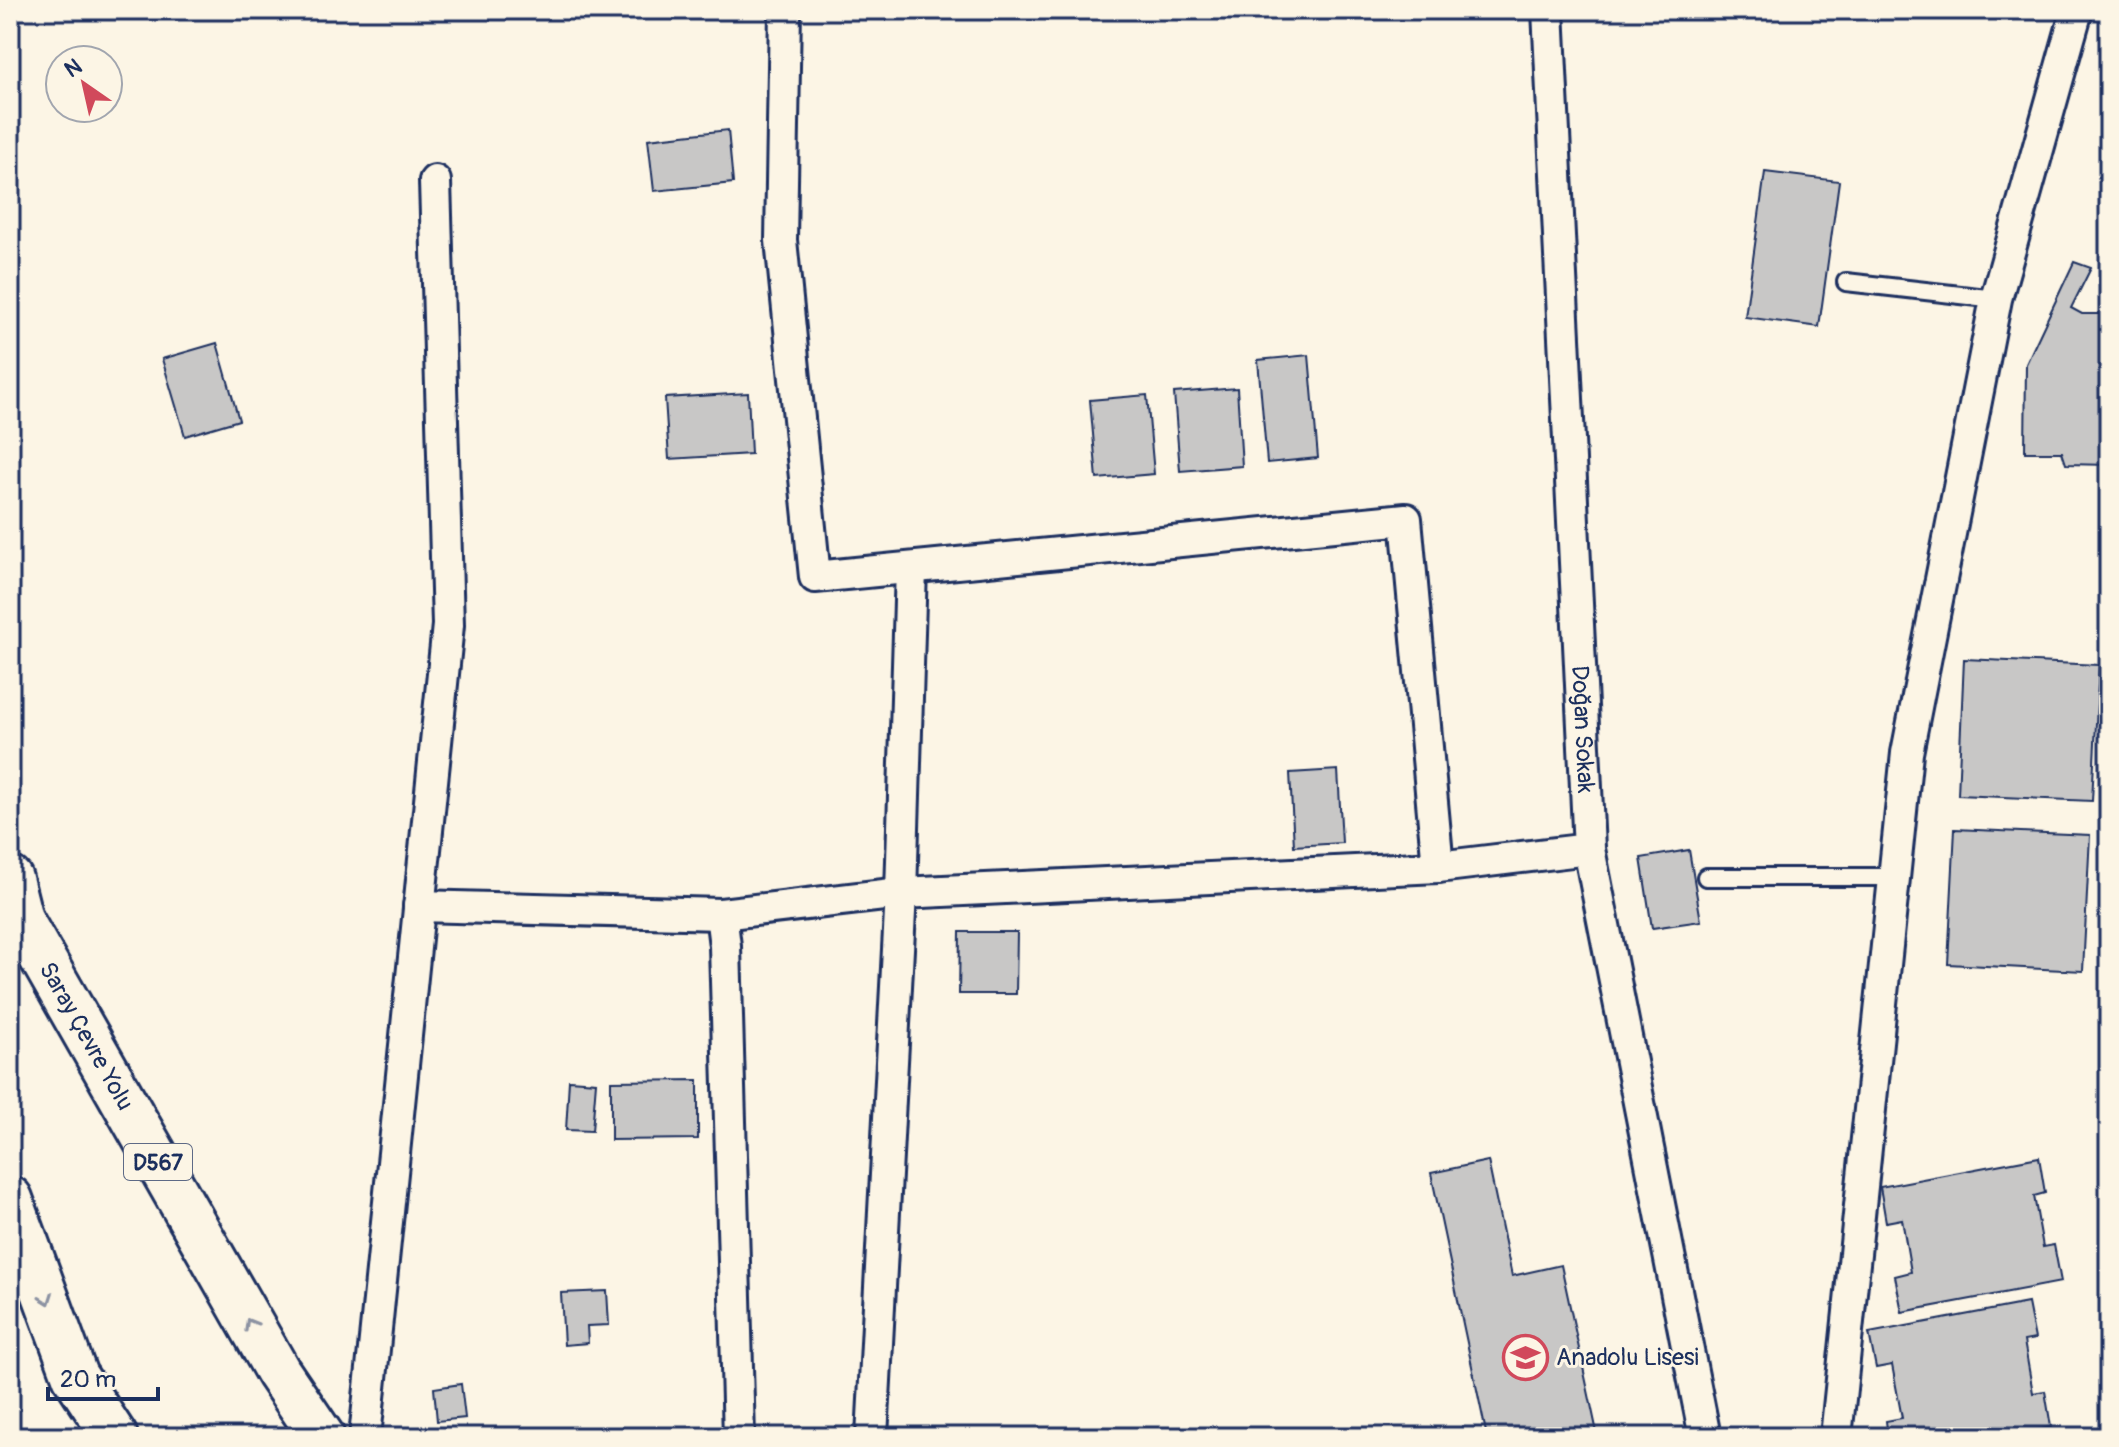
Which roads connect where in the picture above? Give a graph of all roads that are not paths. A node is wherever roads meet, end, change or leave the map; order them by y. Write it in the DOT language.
graph roads {
  1 [pos="785,10"];
  2 [pos="1548,10"];
  3 [pos="2077,10"];
  4 [pos="435,181"];
  5 [pos="1846,282"];
  6 [pos="1996,299"];
  7 [pos="911,568"];
  8 [pos="1589,849"];
  9 [pos="1438,867"];
  10 [pos="1706,877"];
  11 [pos="1892,877"];
  12 [pos="10,879"];
  13 [pos="901,893"];
  14 [pos="419,906"];
  15 [pos="721,914"];
  16 [pos="10,1199"];
  17 [pos="115,1437"];
  18 [pos="322,1437"];
  19 [pos="365,1437"];
  20 [pos="739,1437"];
  21 [pos="872,1437"];
  22 [pos="1705,1437"];
  23 [pos="1836,1437"];
  1 -- 7 [label="street"];
  2 -- 8 [label="street, Doğan Sokak"];
  3 -- 6 [label="street"];
  4 -- 14 [label="street"];
  5 -- 6 [label="lane"];
  6 -- 11 [label="street"];
  7 -- 9 [label="street"];
  7 -- 13 [label="street"];
  8 -- 9 [label="street"];
  8 -- 22 [label="street, Doğan Sokak"];
  9 -- 13 [label="street"];
  10 -- 11 [label="lane"];
  11 -- 23 [label="street"];
  18 -- 12 [label="highway, Saray Çevre Yolu / D567, one-way"];
  13 -- 15 [label="street"];
  13 -- 21 [label="street"];
  14 -- 15 [label="street"];
  14 -- 19 [label="street"];
  15 -- 20 [label="street"];
  16 -- 17 [label="highway, one-way"];
}
